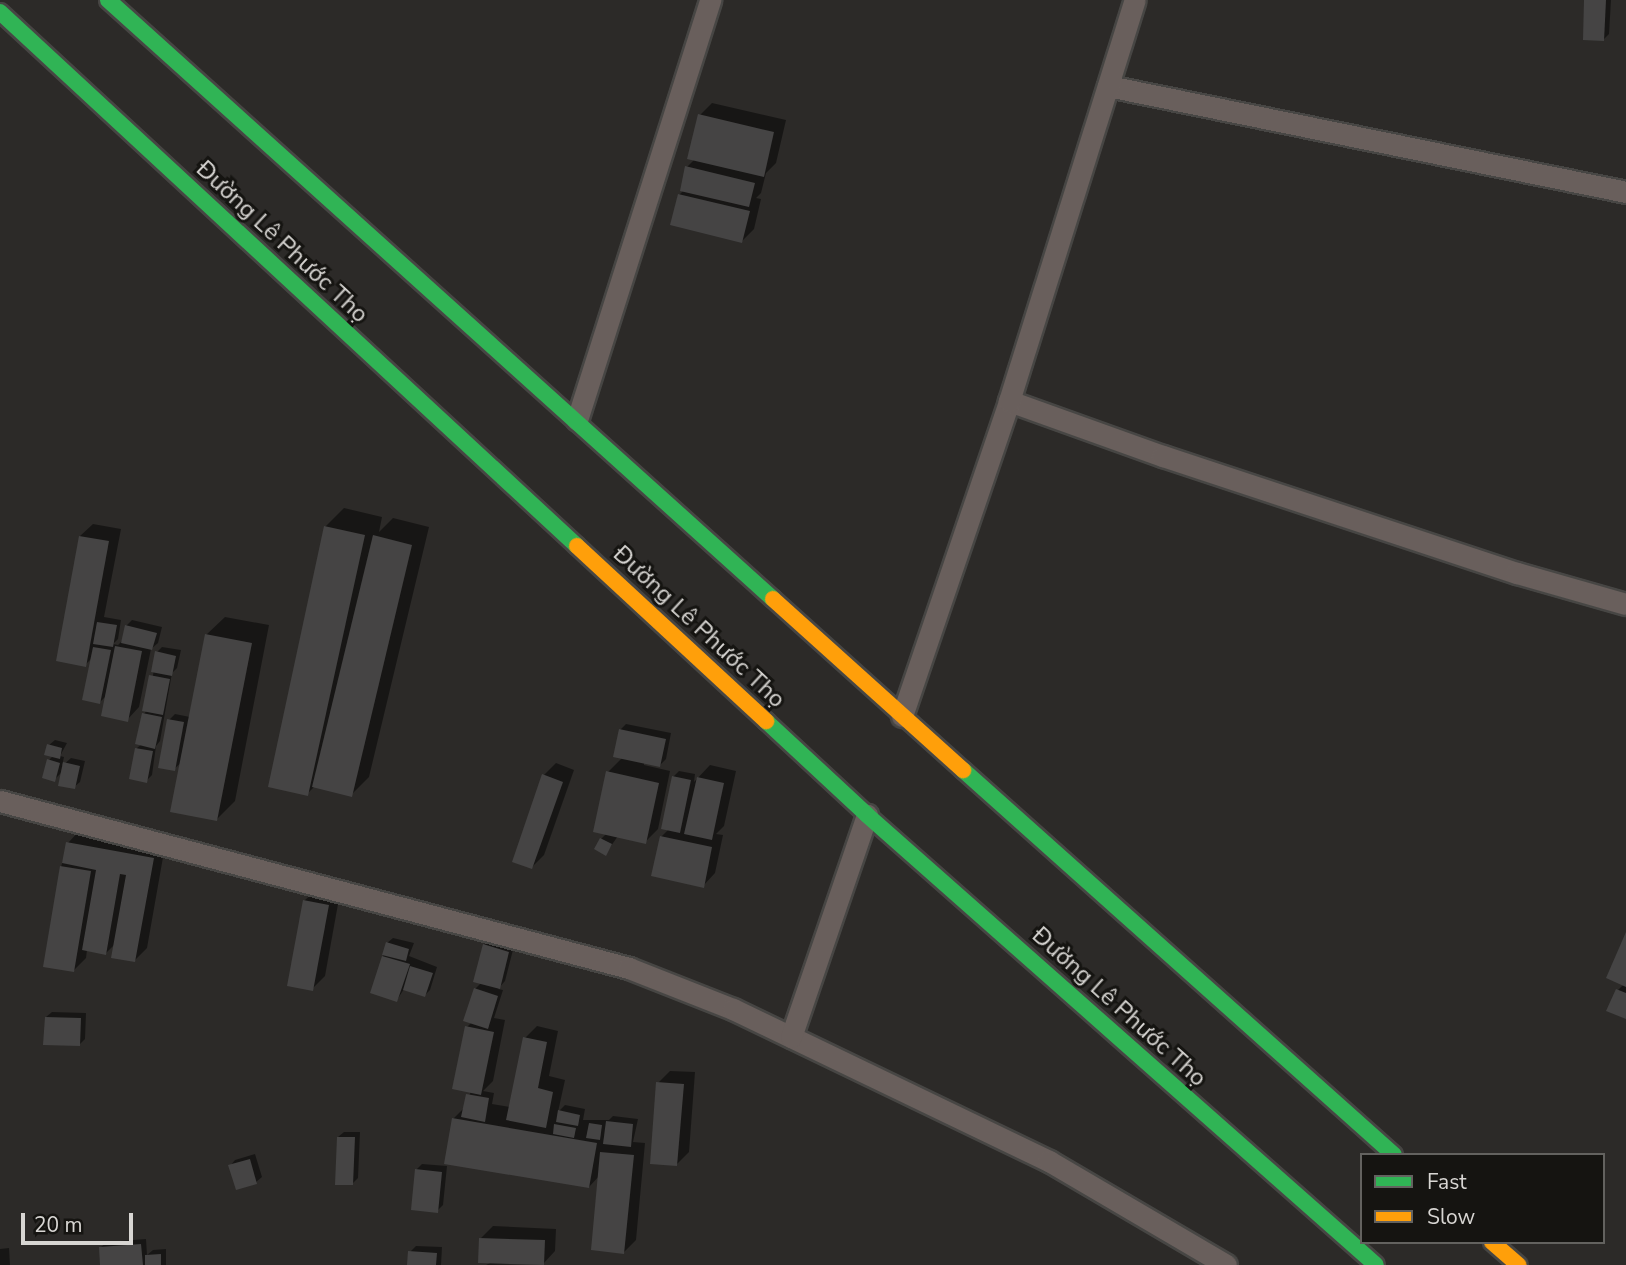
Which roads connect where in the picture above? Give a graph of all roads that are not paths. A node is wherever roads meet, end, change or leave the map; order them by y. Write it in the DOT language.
graph roads {
  1 [pos="108,0"];
  2 [pos="710,0"];
  3 [pos="1135,0"];
  4 [pos="0,12"];
  5 [pos="1108,86"];
  6 [pos="1626,192"];
  7 [pos="1009,401"];
  8 [pos="577,420"];
  9 [pos="1626,604"];
  10 [pos="902,716"];
  11 [pos="0,801"];
  12 [pos="867,814"];
  13 [pos="790,1037"];
  14 [pos="1392,1153"];
  15 [pos="1495,1244"];
  16 [pos="1226,1265"];
  17 [pos="1376,1265"];
  18 [pos="1518,1265"];
  1 -- 8 [label="street"];
  2 -- 8 [label="lane"];
  3 -- 5 [label="lane"];
  4 -- 12 [label="street, Đường Lê Phước Thọ"];
  5 -- 6 [label="lane"];
  5 -- 7 [label="lane"];
  7 -- 9 [label="lane"];
  7 -- 10 [label="lane"];
  8 -- 10 [label="street"];
  10 -- 14 [label="street"];
  11 -- 13 [label="lane"];
  12 -- 13 [label="lane"];
  12 -- 17 [label="street, Đường Lê Phước Thọ"];
  13 -- 16 [label="lane"];
  15 -- 18 [label="street"];
}
